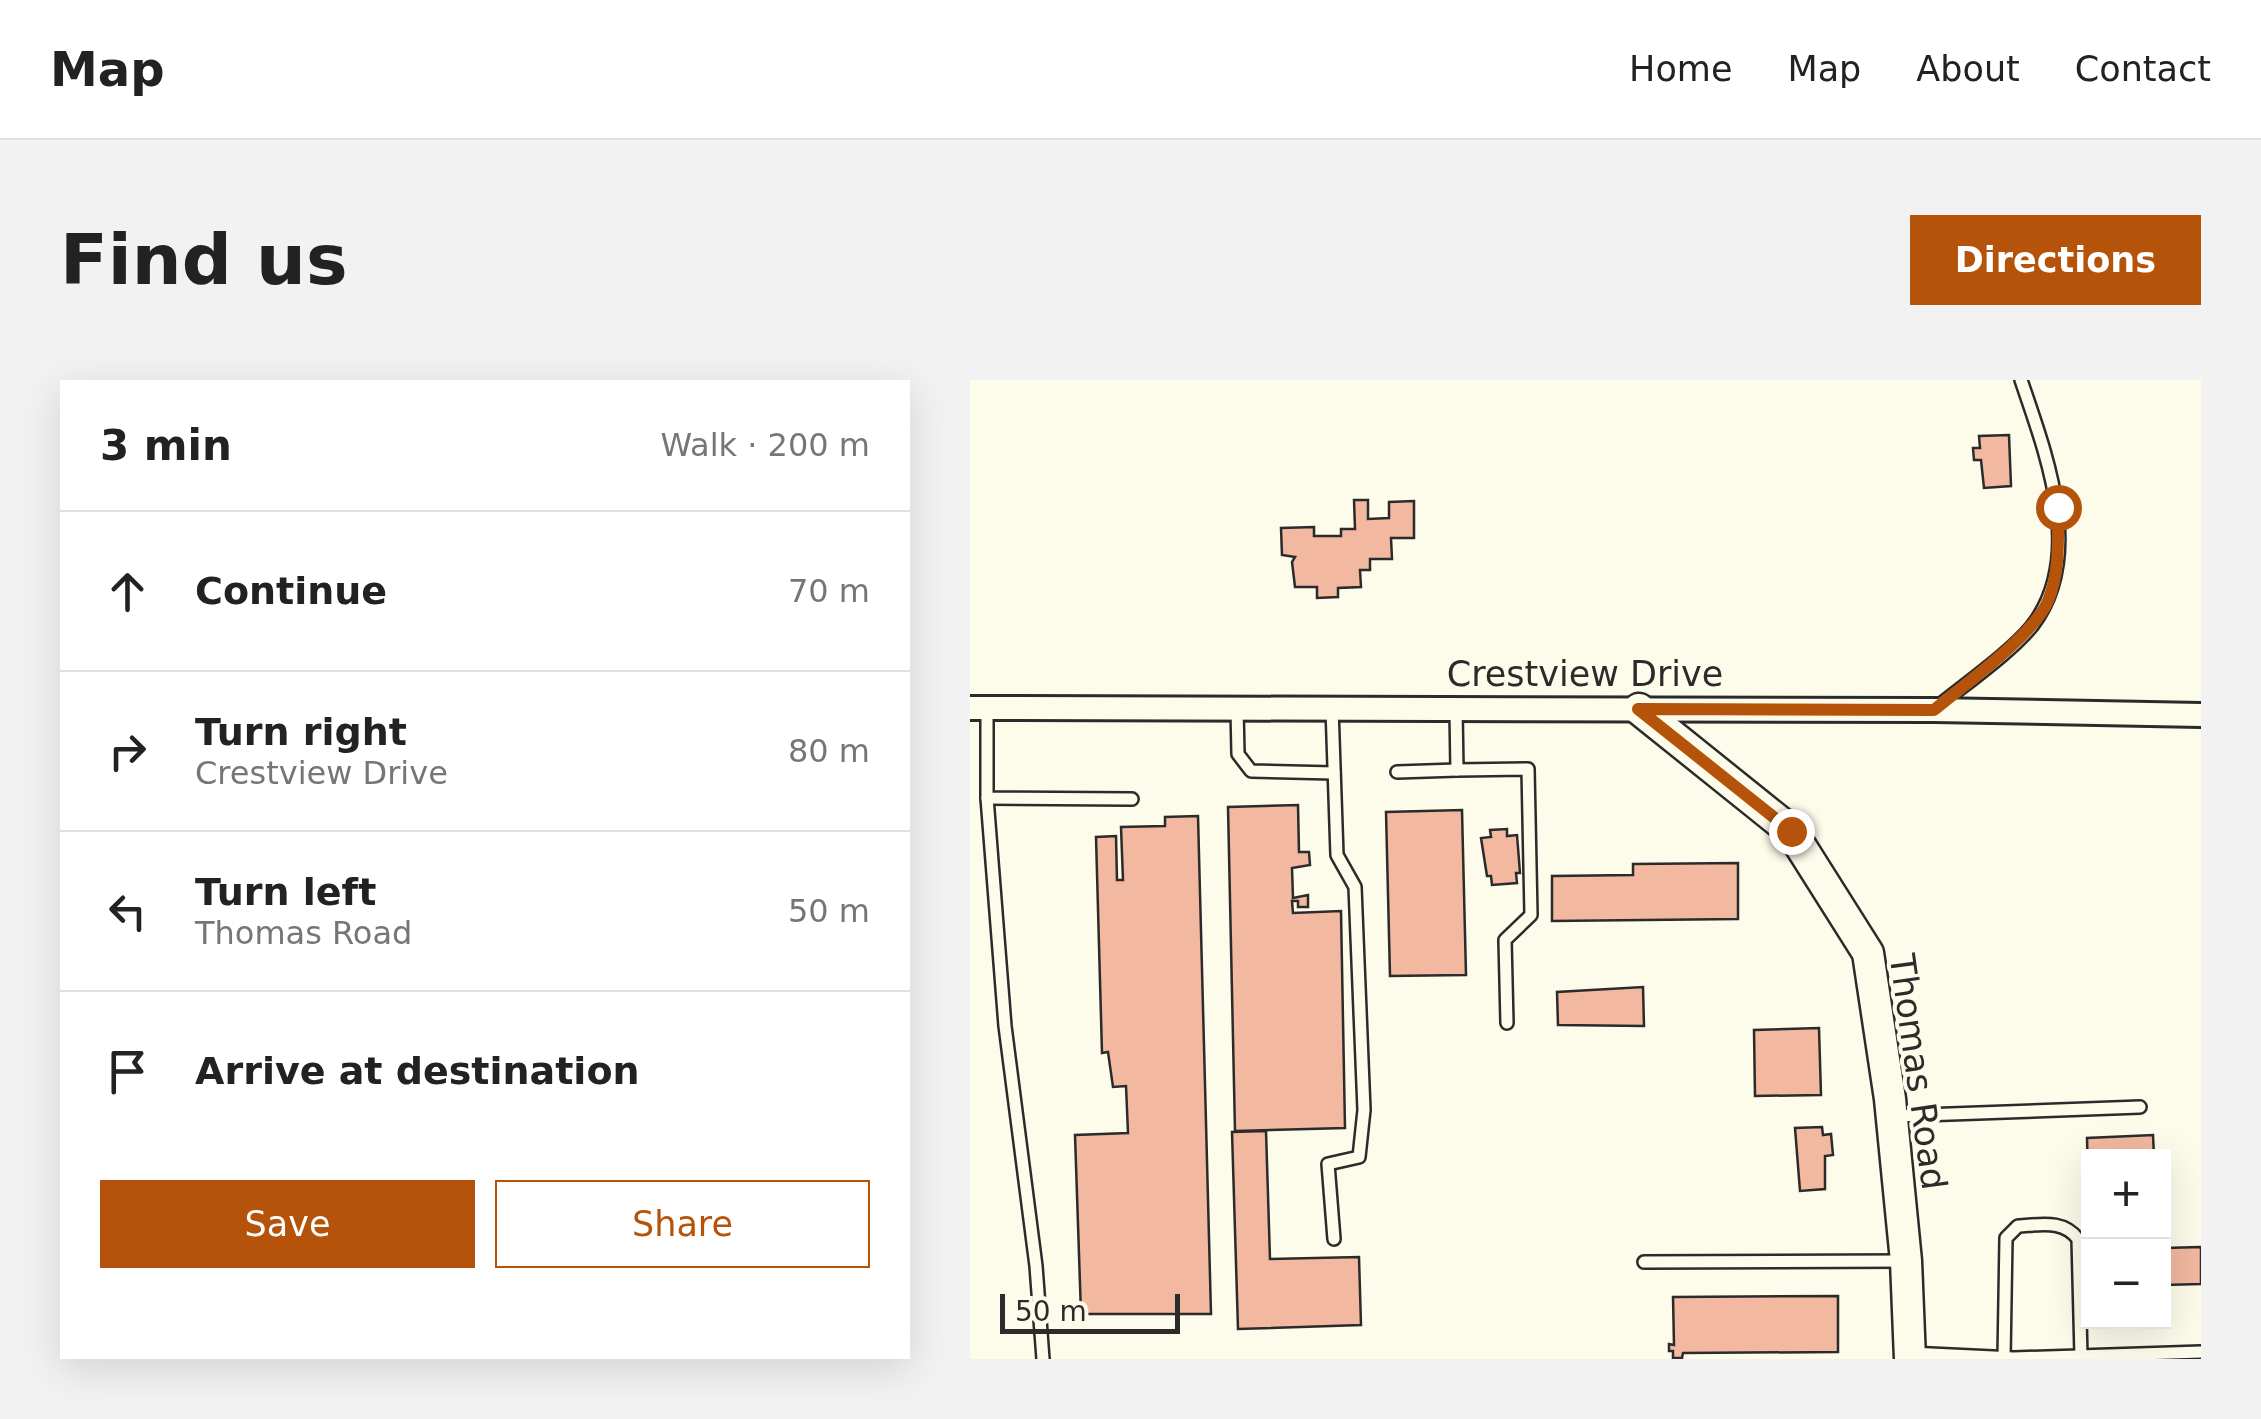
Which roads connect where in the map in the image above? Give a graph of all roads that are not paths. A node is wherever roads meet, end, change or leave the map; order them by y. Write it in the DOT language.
graph roads {
  1 [pos="2021,380"];
  2 [pos="978,708"];
  3 [pos="1332,708"];
  4 [pos="1237,709"];
  5 [pos="1638,709"];
  6 [pos="1456,710"];
  7 [pos="1934,710"];
  8 [pos="2201,715"];
  9 [pos="1458,770"];
  10 [pos="1397,772"];
  11 [pos="1334,774"];
  12 [pos="988,798"];
  13 [pos="1132,799"];
  14 [pos="1508,1023"];
  15 [pos="2140,1107"];
  16 [pos="1891,1116"];
  17 [pos="1334,1238"];
  18 [pos="1906,1261"];
  19 [pos="1644,1262"];
  20 [pos="2201,1352"];
  21 [pos="1909,1356"];
  22 [pos="2081,1356"];
  23 [pos="2004,1358"];
  24 [pos="1044,1359"];
  1 -- 7 [label="lane"];
  2 -- 4 [label="street, Crestview Drive"];
  2 -- 12 [label="lane"];
  3 -- 4 [label="street, Crestview Drive"];
  3 -- 6 [label="street, Crestview Drive"];
  3 -- 11 [label="lane"];
  4 -- 11 [label="lane"];
  5 -- 6 [label="street, Crestview Drive"];
  5 -- 7 [label="street, Crestview Drive"];
  5 -- 16 [label="street, Thomas Road"];
  6 -- 9 [label="lane"];
  7 -- 8 [label="street, Crestview Drive"];
  9 -- 10 [label="lane"];
  9 -- 14 [label="lane"];
  11 -- 17 [label="lane"];
  12 -- 13 [label="lane"];
  12 -- 24 [label="lane"];
  15 -- 16 [label="lane"];
  16 -- 18 [label="street, Thomas Road"];
  18 -- 19 [label="lane"];
  18 -- 21 [label="street, Thomas Road"];
  20 -- 22 [label="lane"];
  21 -- 23 [label="lane"];
  22 -- 23 [label="lane"];
  22 -- 23 [label="lane"];
}
